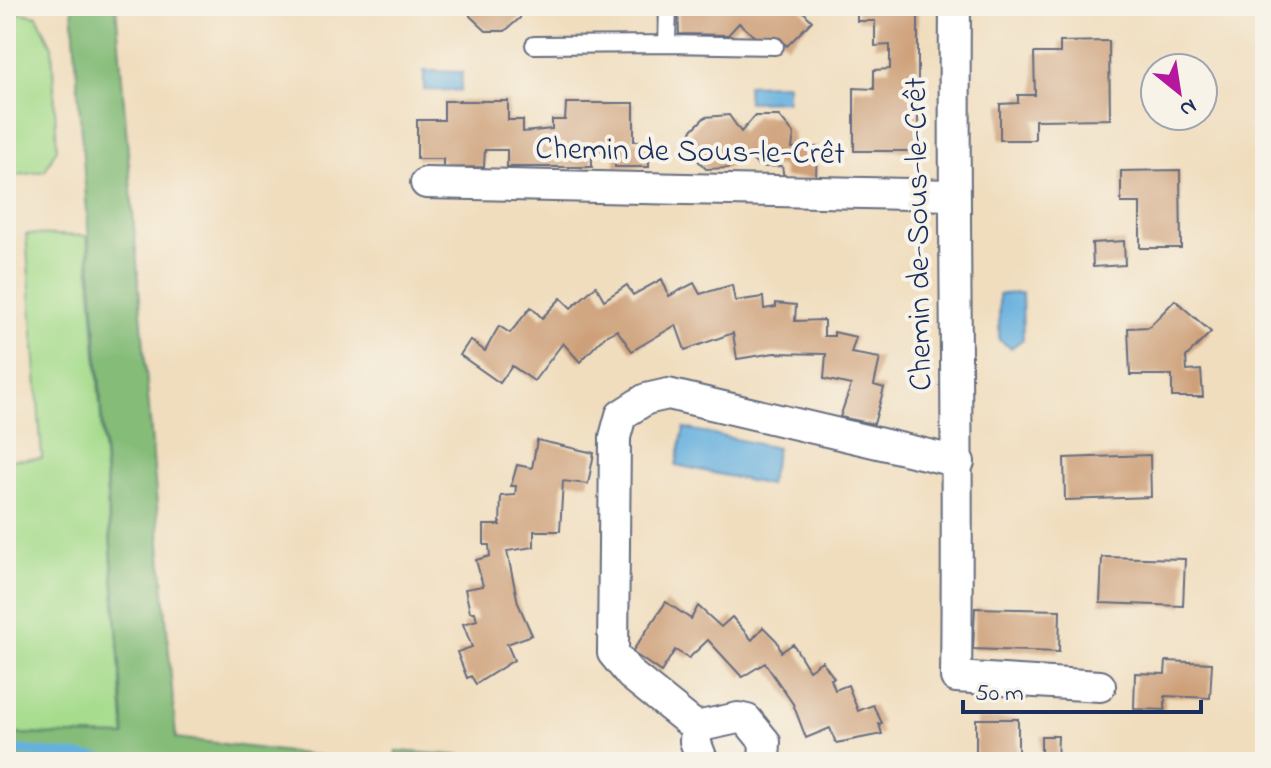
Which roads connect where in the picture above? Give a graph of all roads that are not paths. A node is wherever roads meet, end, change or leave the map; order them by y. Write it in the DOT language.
graph roads {
  1 [pos="668,6"];
  2 [pos="955,6"];
  3 [pos="667,44"];
  4 [pos="534,45"];
  5 [pos="775,46"];
  6 [pos="426,183"];
  7 [pos="953,195"];
  8 [pos="959,462"];
  9 [pos="1100,686"];
  10 [pos="696,727"];
  11 [pos="703,762"];
  12 [pos="764,762"];
  1 -- 3 [label="lane"];
  2 -- 7 [label="street, Chemin de-Sous-le-Crêt"];
  3 -- 4 [label="lane"];
  3 -- 5 [label="lane"];
  6 -- 7 [label="street, Chemin de Sous-le-Crêt"];
  7 -- 8 [label="street, Chemin de-Sous-le-Crêt"];
  8 -- 9 [label="street, Chemin de-Sous-le-Crêt"];
  8 -- 10 [label="street"];
  10 -- 11 [label="street"];
  10 -- 12 [label="street"];
}
